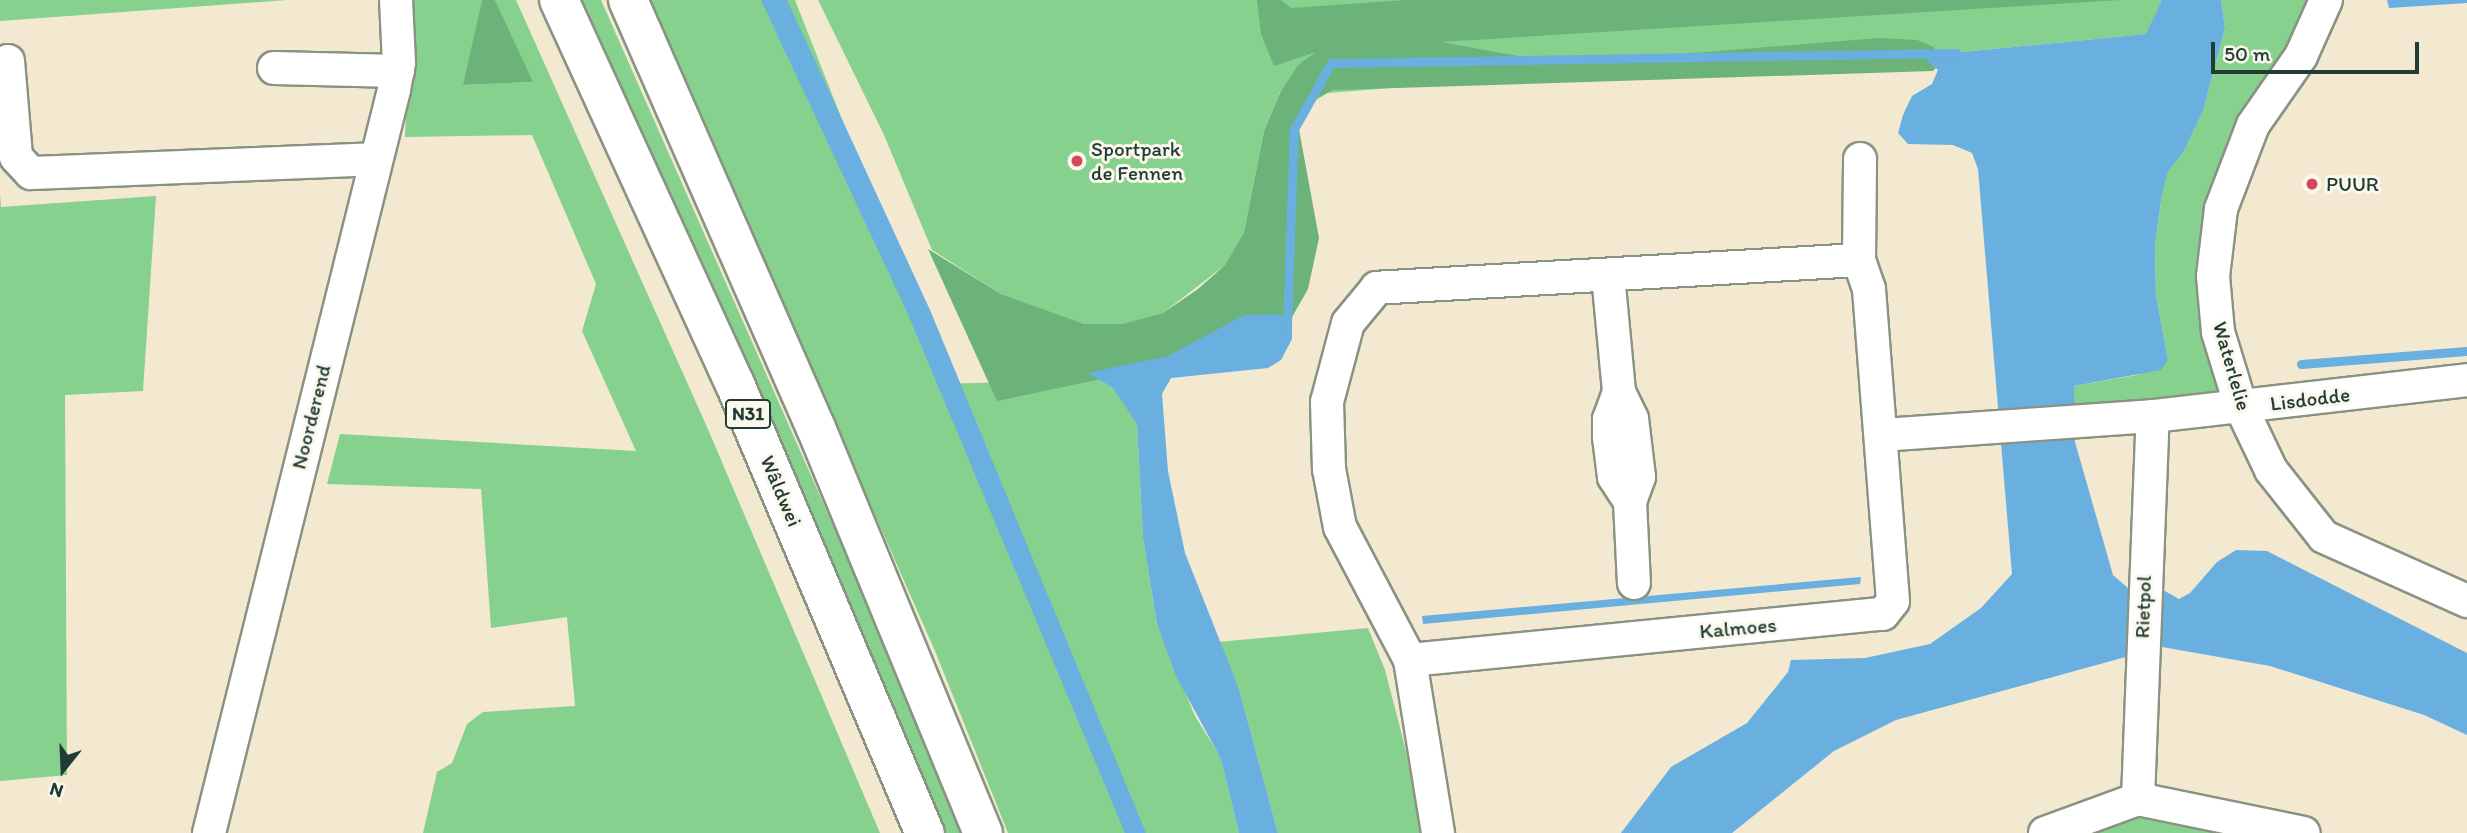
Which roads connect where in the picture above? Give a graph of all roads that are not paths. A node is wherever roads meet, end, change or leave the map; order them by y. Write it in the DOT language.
graph roads {
  1 [pos="396,0"];
  2 [pos="559,0"];
  3 [pos="628,0"];
  4 [pos="2326,0"];
  5 [pos="8,61"];
  6 [pos="274,68"];
  7 [pos="398,71"];
  8 [pos="376,159"];
  9 [pos="1860,159"];
  10 [pos="1859,260"];
  11 [pos="1608,275"];
  12 [pos="2467,380"];
  13 [pos="2241,407"];
  14 [pos="2153,416"];
  15 [pos="1882,435"];
  16 [pos="1634,583"];
  17 [pos="2467,601"];
  18 [pos="1410,660"];
  19 [pos="2138,799"];
  20 [pos="209,833"];
  21 [pos="925,833"];
  22 [pos="983,833"];
  23 [pos="1438,833"];
  24 [pos="2046,833"];
  25 [pos="2304,833"];
  1 -- 7 [label="street, Noorderend"];
  2 -- 21 [label="highway, Wâldwei / N31"];
  3 -- 22 [label="highway, N31"];
  4 -- 13 [label="street, Waterlelie"];
  5 -- 8 [label="street"];
  6 -- 7 [label="street"];
  7 -- 8 [label="street, Noorderend"];
  8 -- 20 [label="street, Noorderend"];
  9 -- 10 [label="street, Kalmoes"];
  10 -- 11 [label="street"];
  10 -- 15 [label="street, Kalmoes"];
  11 -- 16 [label="street"];
  11 -- 18 [label="street"];
  12 -- 13 [label="street, Lisdodde"];
  13 -- 14 [label="street, Lisdodde"];
  13 -- 17 [label="street, Waterlelie"];
  14 -- 15 [label="street"];
  14 -- 19 [label="street, Rietpol"];
  15 -- 18 [label="street, Kalmoes"];
  18 -- 23 [label="street"];
  19 -- 24 [label="street"];
  19 -- 25 [label="street"];
}
